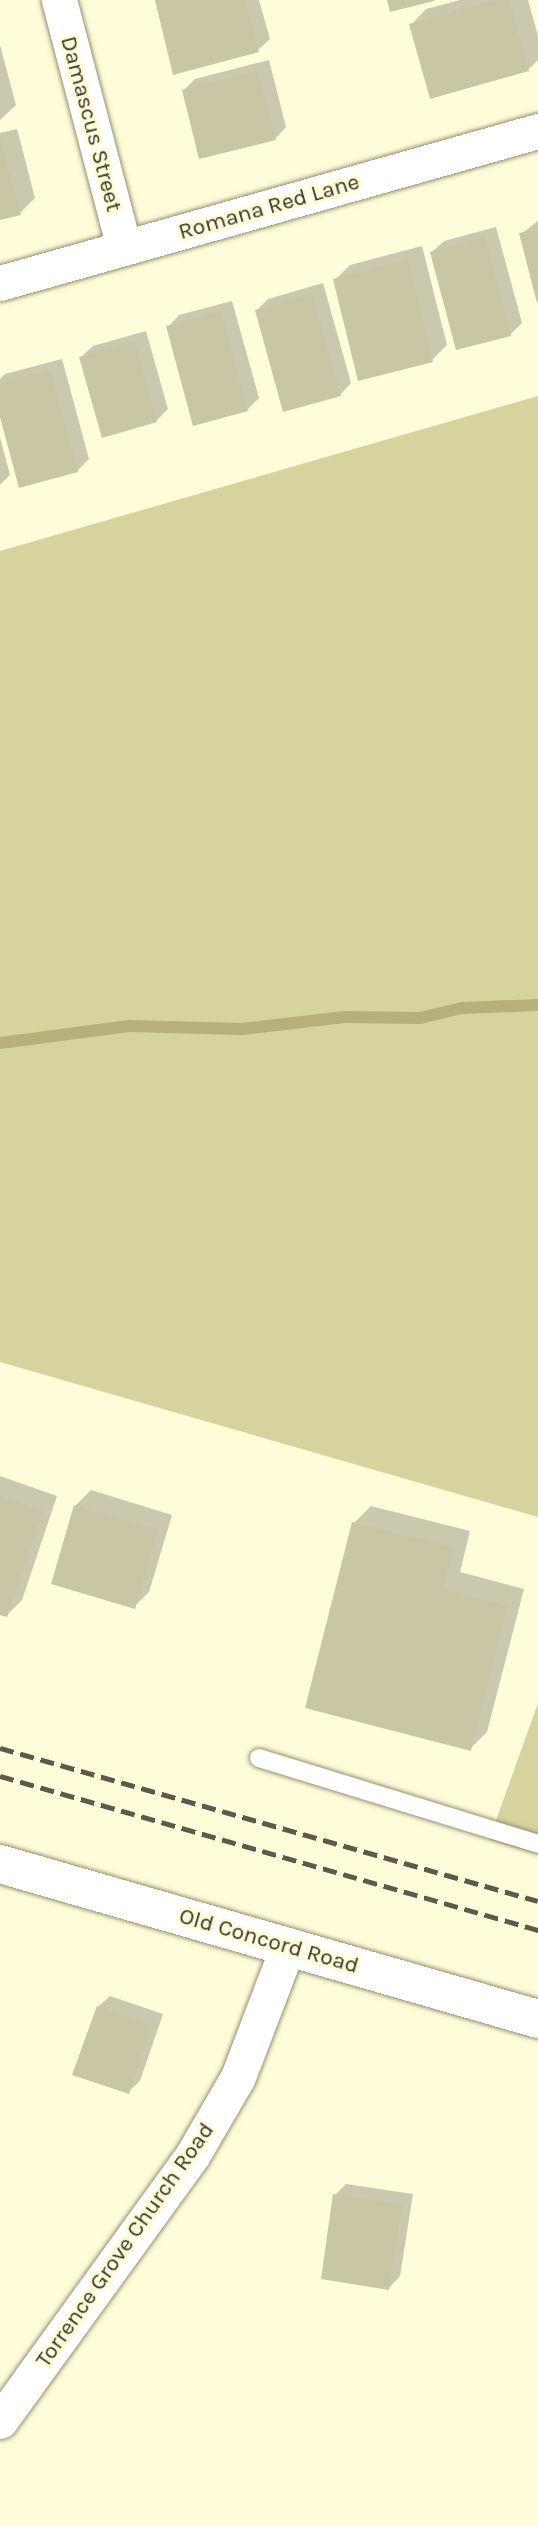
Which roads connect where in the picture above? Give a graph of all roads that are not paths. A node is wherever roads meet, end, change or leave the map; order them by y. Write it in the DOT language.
graph roads {
  1 [pos="58,0"];
  2 [pos="538,131"];
  3 [pos="124,248"];
  4 [pos="0,283"];
  5 [pos="259,1758"];
  6 [pos="538,1844"];
  7 [pos="0,1864"];
  8 [pos="288,1946"];
  9 [pos="538,2019"];
  10 [pos="0,2421"];
  1 -- 3 [label="street, Damascus Street"];
  2 -- 3 [label="street, Romana Red Lane"];
  3 -- 4 [label="street, Romana Red Lane"];
  5 -- 6 [label="lane"];
  7 -- 8 [label="street, Old Concord Road"];
  8 -- 9 [label="street, Old Concord Road"];
  8 -- 10 [label="street, Torrence Grove Church Road"];
}
